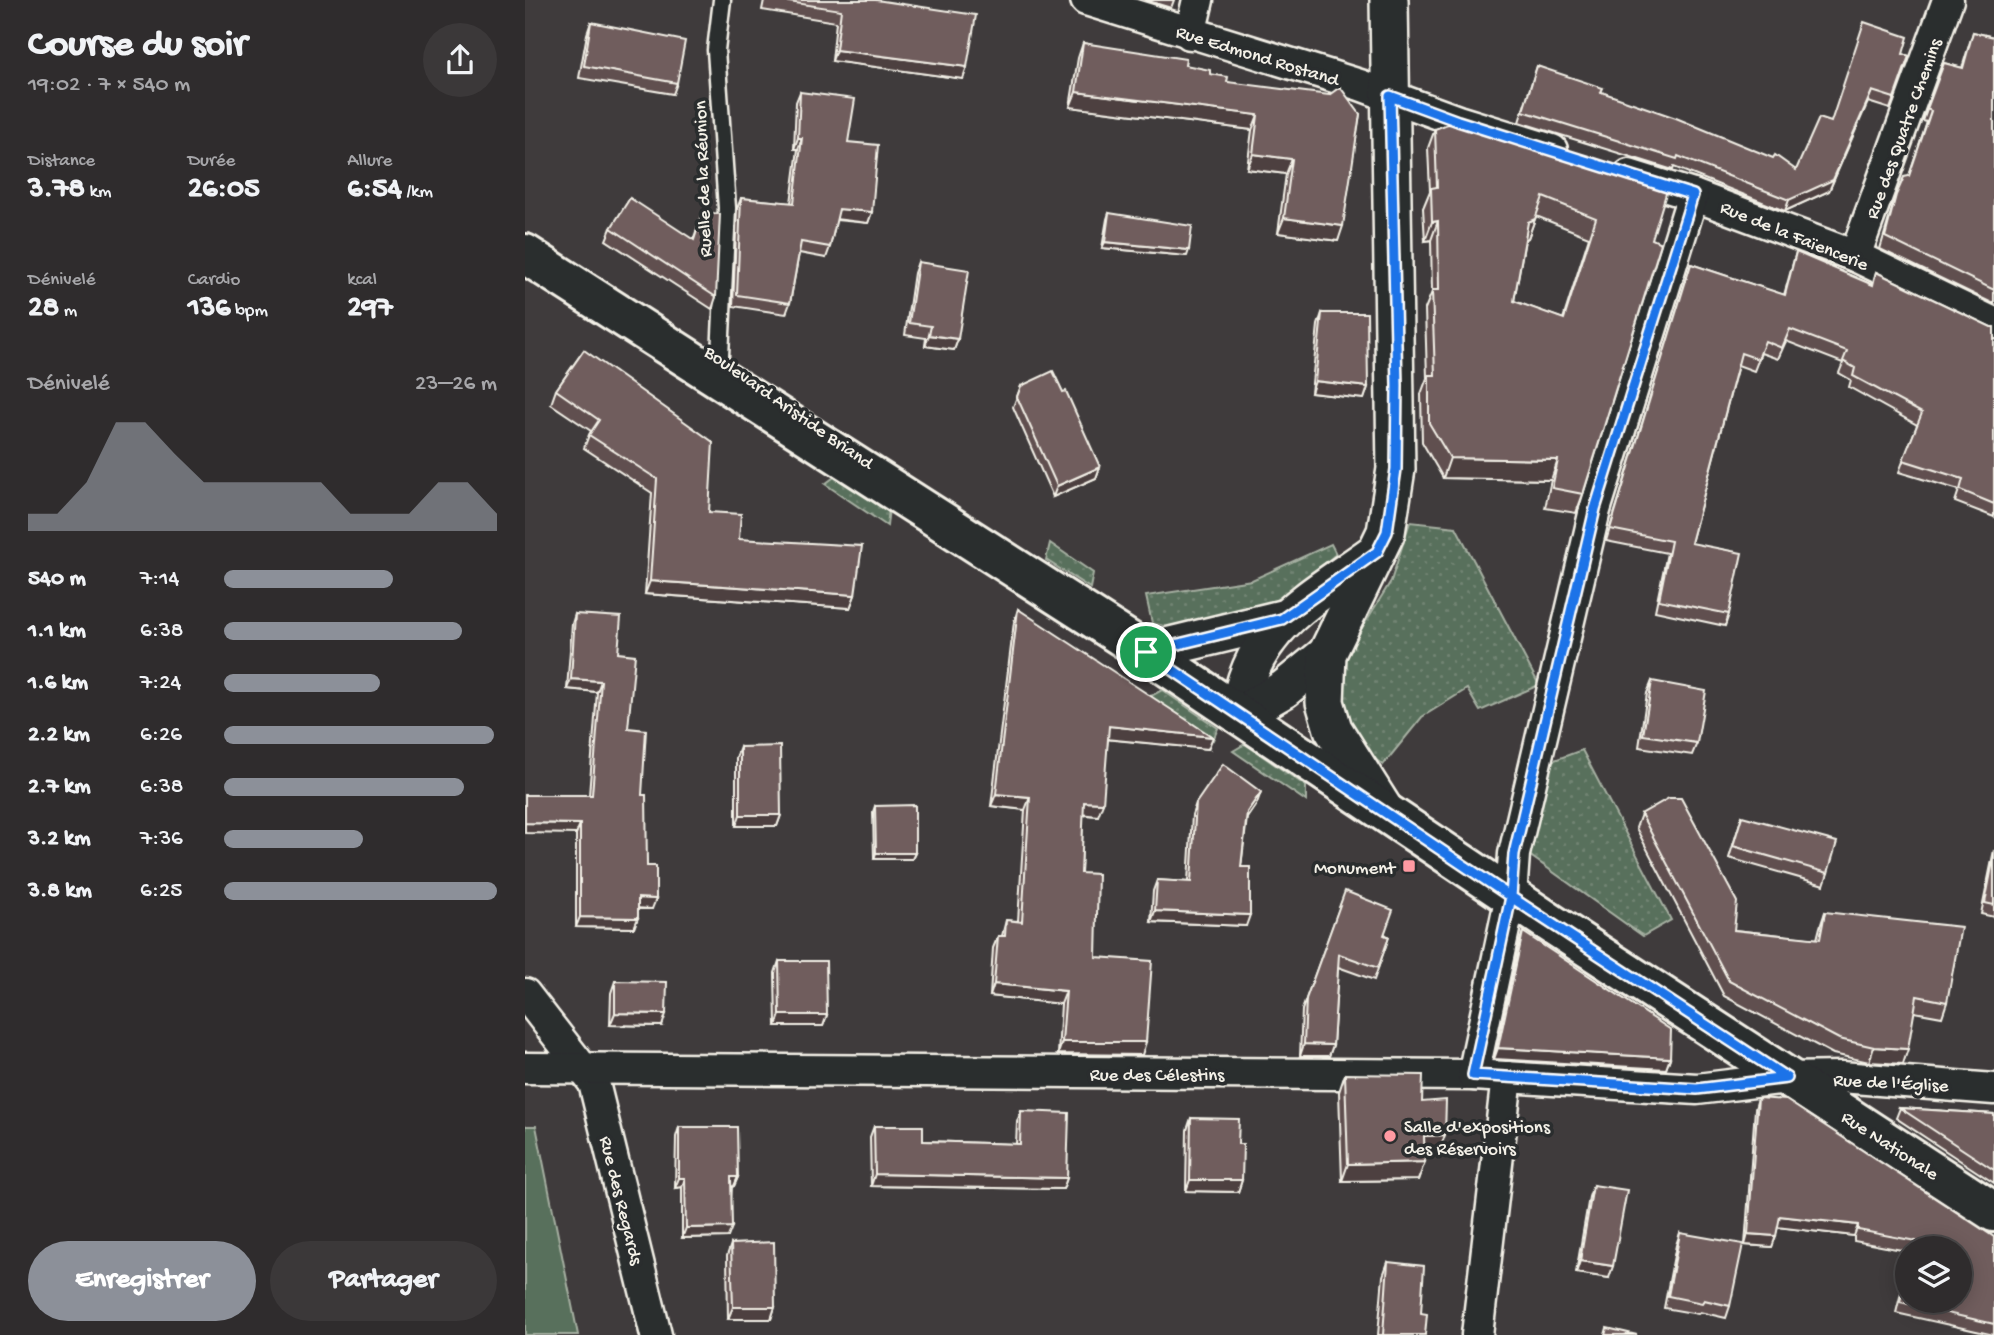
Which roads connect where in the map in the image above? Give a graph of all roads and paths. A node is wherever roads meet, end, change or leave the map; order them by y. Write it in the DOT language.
graph roads {
  1 [pos="722,0"];
  2 [pos="1086,0"];
  3 [pos="1198,0"];
  4 [pos="1389,0"];
  5 [pos="1948,0"];
  6 [pos="1190,34"];
  7 [pos="1390,96"];
  8 [pos="1693,195"];
  9 [pos="525,227"];
  10 [pos="525,254"];
  11 [pos="1855,256"];
  12 [pos="1994,323"];
  13 [pos="720,356"];
  14 [pos="1377,552"];
  15 [pos="1051,590"];
  16 [pos="1282,619"];
  17 [pos="1146,652"];
  18 [pos="1327,654"];
  19 [pos="1239,715"];
  20 [pos="1387,813"];
  21 [pos="1511,897"];
  22 [pos="525,994"];
  23 [pos="525,1068"];
  24 [pos="583,1070"];
  25 [pos="1473,1075"];
  26 [pos="1507,1077"];
  27 [pos="1787,1078"];
  28 [pos="1994,1089"];
  29 [pos="1994,1212"];
  30 [pos="656,1335"];
  31 [pos="1477,1335"];
  1 -- 13 [label="lane, Ruelle de la Réunion"];
  2 -- 6 [label="street, Rue Edmond Rostand"];
  3 -- 6 [label="street"];
  4 -- 7 [label="street"];
  5 -- 11 [label="street, Rue des Quatre Chemins"];
  6 -- 7 [label="street, Rue Edmond Rostand"];
  7 -- 8 [label="street, Rue de la Faïencerie"];
  7 -- 14 [label="street"];
  8 -- 11 [label="street, Rue de la Faïencerie"];
  8 -- 21 [label="street"];
  9 -- 13 [label="main road, Boulevard Aristide Briand"];
  10 -- 15 [label="main road, Boulevard Aristide Briand"];
  11 -- 12 [label="street, Rue de la Faïencerie"];
  13 -- 15 [label="main road, Boulevard Aristide Briand"];
  14 -- 16 [label="street"];
  14 -- 18 [label="street"];
  15 -- 17 [label="main road, Boulevard Aristide Briand"];
  16 -- 17 [label="street"];
  16 -- 19 [label="street"];
  17 -- 19 [label="main road, Boulevard Aristide Briand"];
  18 -- 19 [label="street"];
  18 -- 20 [label="street"];
  19 -- 20 [label="main road, Boulevard Aristide Briand"];
  20 -- 21 [label="main road, Boulevard Aristide Briand"];
  21 -- 25 [label="street"];
  21 -- 27 [label="main road, Boulevard Aristide Briand"];
  22 -- 24 [label="street, Rue des Regards"];
  23 -- 24 [label="street, Rue des Célestins"];
  24 -- 25 [label="street, Rue des Célestins"];
  24 -- 30 [label="street, Rue des Regards"];
  25 -- 26 [label="street, Rue des Célestins"];
  26 -- 27 [label="street, Rue des Célestins"];
  26 -- 31 [label="street"];
  27 -- 28 [label="street, Rue de l'Église"];
  27 -- 29 [label="main road, Rue Nationale"];
}
